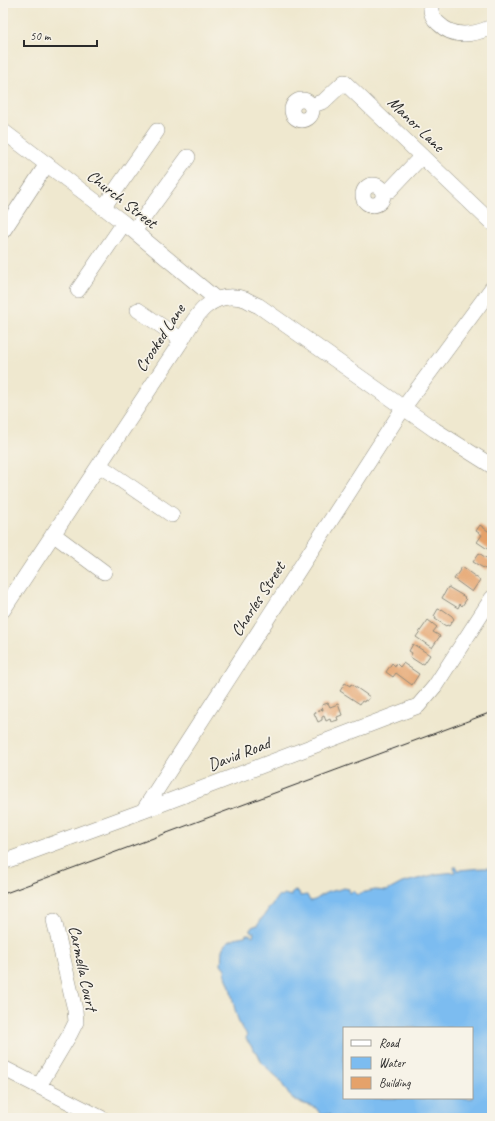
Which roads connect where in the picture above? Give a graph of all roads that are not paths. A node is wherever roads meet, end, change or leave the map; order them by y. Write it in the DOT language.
graph roads {
  1 [pos="431,3"];
  2 [pos="492,27"];
  3 [pos="311,106"];
  4 [pos="3,131"];
  5 [pos="157,131"];
  6 [pos="422,156"];
  7 [pos="188,157"];
  8 [pos="47,164"];
  9 [pos="382,191"];
  10 [pos="103,208"];
  11 [pos="492,223"];
  12 [pos="129,227"];
  13 [pos="3,231"];
  14 [pos="492,288"];
  15 [pos="78,290"];
  16 [pos="216,299"];
  17 [pos="138,310"];
  18 [pos="182,340"];
  19 [pos="404,407"];
  20 [pos="99,465"];
  21 [pos="492,466"];
  22 [pos="172,515"];
  23 [pos="53,534"];
  24 [pos="104,572"];
  25 [pos="492,598"];
  26 [pos="3,610"];
  27 [pos="143,811"];
  28 [pos="3,862"];
  29 [pos="54,920"];
  30 [pos="3,1068"];
  31 [pos="39,1086"];
  32 [pos="101,1118"];
  1 -- 2 [label="street"];
  3 -- 6 [label="street, Manor Lane"];
  4 -- 8 [label="street, Church Street"];
  5 -- 10 [label="street"];
  6 -- 9 [label="street"];
  6 -- 11 [label="street, Manor Lane"];
  7 -- 12 [label="street"];
  8 -- 10 [label="street, Church Street"];
  8 -- 13 [label="street"];
  10 -- 12 [label="street, Church Street"];
  12 -- 15 [label="street"];
  12 -- 16 [label="street, Church Street"];
  14 -- 19 [label="street"];
  16 -- 18 [label="street, Crooked Lane"];
  16 -- 19 [label="street"];
  17 -- 18 [label="street"];
  18 -- 20 [label="street, Crooked Lane"];
  19 -- 21 [label="street"];
  19 -- 27 [label="street, Charles Street"];
  20 -- 22 [label="street"];
  20 -- 23 [label="street, Crooked Lane"];
  23 -- 24 [label="street"];
  23 -- 26 [label="street, Crooked Lane"];
  25 -- 27 [label="street, David Road"];
  27 -- 28 [label="street, David Road"];
  29 -- 31 [label="street, Carmella Court"];
  30 -- 31 [label="street"];
  31 -- 32 [label="street"];
}
